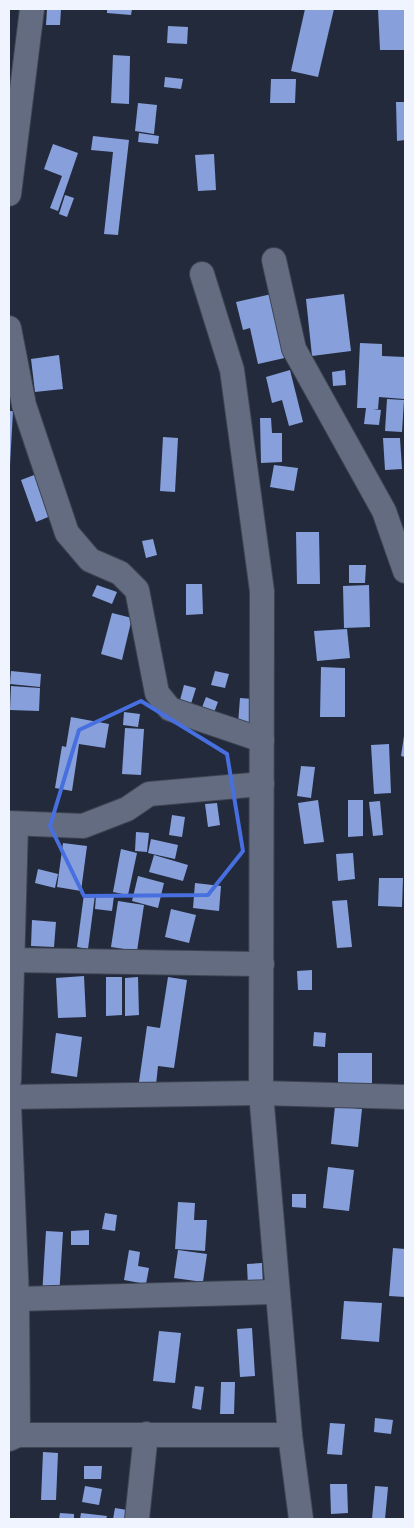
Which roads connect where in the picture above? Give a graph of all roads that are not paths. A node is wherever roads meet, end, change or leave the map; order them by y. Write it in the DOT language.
graph roads {
  1 [pos="32,9"];
  2 [pos="9,194"];
  3 [pos="274,260"];
  4 [pos="202,274"];
  5 [pos="9,328"];
  6 [pos="405,570"];
  7 [pos="262,740"];
  8 [pos="262,784"];
  9 [pos="12,824"];
  10 [pos="11,960"];
  11 [pos="262,964"];
  12 [pos="9,1080"];
  13 [pos="261,1093"];
  14 [pos="9,1097"];
  15 [pos="405,1097"];
  16 [pos="9,1104"];
  17 [pos="276,1292"];
  18 [pos="17,1299"];
  19 [pos="146,1434"];
  20 [pos="290,1435"];
  21 [pos="13,1437"];
  22 [pos="137,1519"];
  23 [pos="301,1519"];
  1 -- 2 [label="street"];
  3 -- 6 [label="street"];
  4 -- 7 [label="street"];
  5 -- 7 [label="street"];
  7 -- 8 [label="street"];
  8 -- 9 [label="street"];
  8 -- 11 [label="street"];
  9 -- 10 [label="street"];
  10 -- 11 [label="street"];
  10 -- 12 [label="street"];
  11 -- 13 [label="street"];
  13 -- 14 [label="street"];
  13 -- 15 [label="street"];
  13 -- 17 [label="street"];
  16 -- 18 [label="street"];
  17 -- 18 [label="street"];
  17 -- 20 [label="street"];
  18 -- 21 [label="street"];
  19 -- 20 [label="street"];
  19 -- 21 [label="street"];
  19 -- 22 [label="street"];
  20 -- 23 [label="street"];
}
